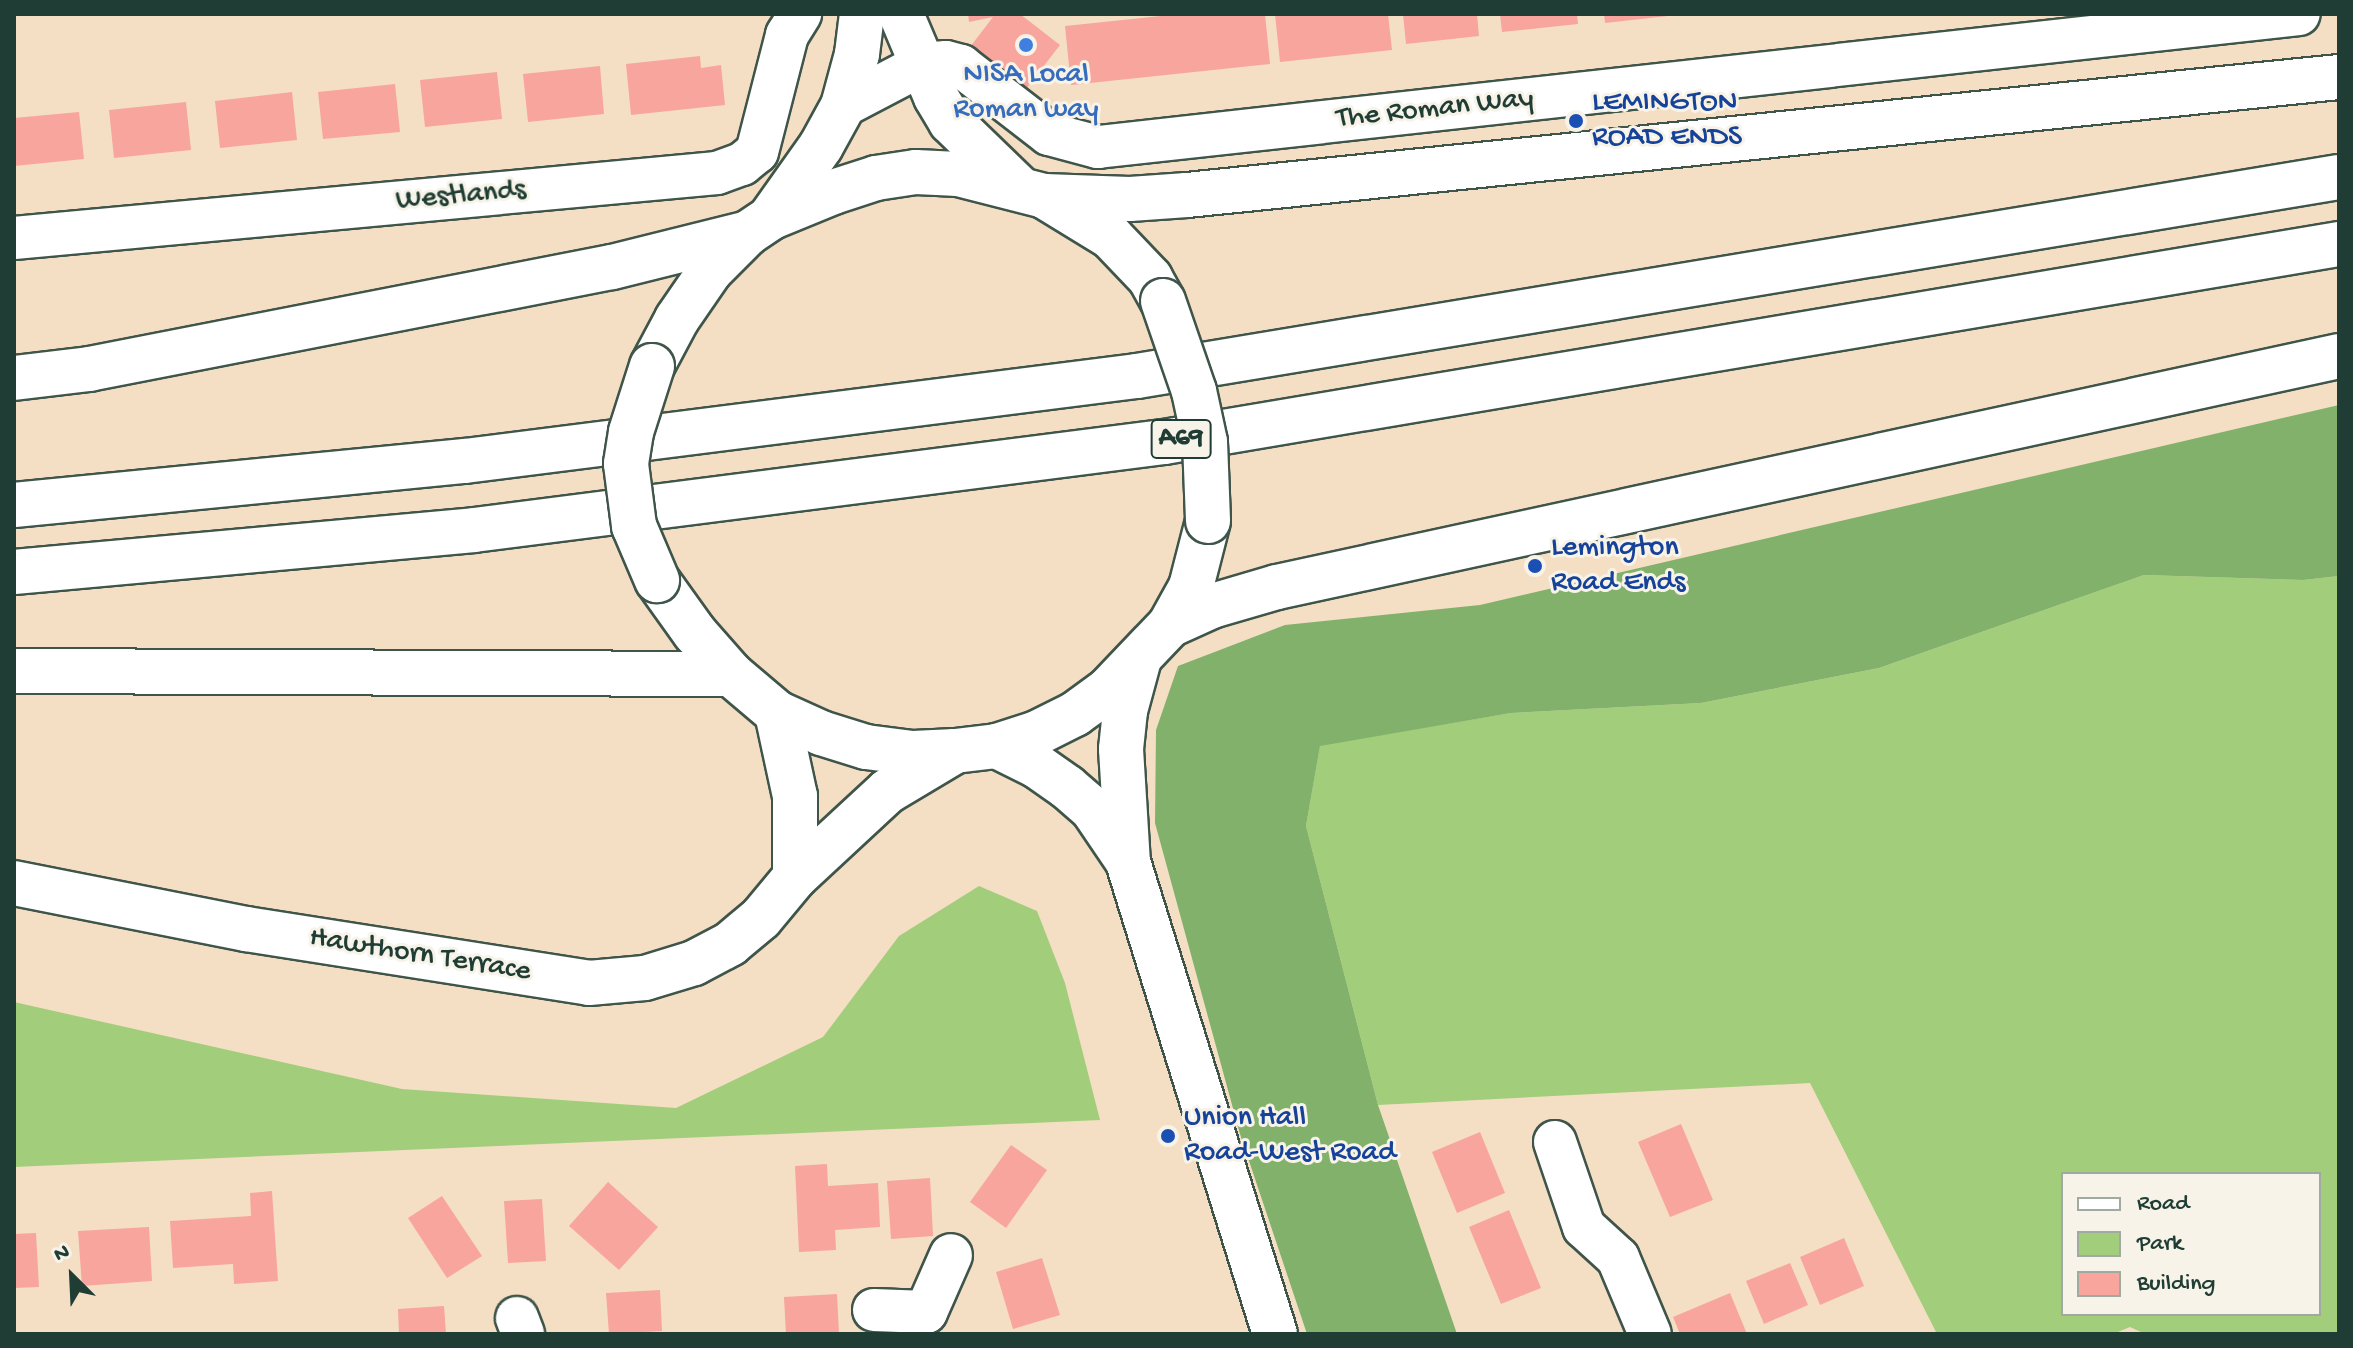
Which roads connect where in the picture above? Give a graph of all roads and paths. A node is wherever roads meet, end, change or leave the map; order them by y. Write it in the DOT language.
graph roads {
  1 [pos="800,14"];
  2 [pos="862,14"];
  3 [pos="901,14"];
  4 [pos="2299,14"];
  5 [pos="923,64"];
  6 [pos="2339,77"];
  7 [pos="843,106"];
  8 [pos="2339,177"];
  9 [pos="1032,192"];
  10 [pos="759,226"];
  11 [pos="14,238"];
  12 [pos="2339,244"];
  13 [pos="2339,356"];
  14 [pos="14,378"];
  15 [pos="14,505"];
  16 [pos="14,572"];
  17 [pos="1170,625"];
  18 [pos="1139,659"];
  19 [pos="14,671"];
  20 [pos="731,674"];
  21 [pos="777,713"];
  22 [pos="976,748"];
  23 [pos="1128,862"];
  24 [pos="795,877"];
  25 [pos="14,883"];
  26 [pos="1555,1142"];
  27 [pos="951,1255"];
  28 [pos="874,1310"];
  29 [pos="934,1323"];
  30 [pos="1275,1334"];
  31 [pos="1650,1334"];
  1 -- 11 [label="street, Westlands"];
  2 -- 7 [label="main road"];
  3 -- 5 [label="main road"];
  4 -- 5 [label="street, The Roman Way"];
  5 -- 7 [label="street"];
  5 -- 9 [label="main road"];
  6 -- 9 [label="main road"];
  7 -- 10 [label="main road"];
  8 -- 15 [label="main road, A69"];
  9 -- 10 [label="main road"];
  9 -- 17 [label="main road, bridge"];
  10 -- 14 [label="main road"];
  10 -- 20 [label="main road, bridge"];
  12 -- 16 [label="main road, A69"];
  13 -- 17 [label="main road"];
  17 -- 18 [label="main road"];
  18 -- 22 [label="main road"];
  18 -- 23 [label="main road"];
  19 -- 20 [label="main road"];
  20 -- 21 [label="main road"];
  21 -- 22 [label="main road"];
  21 -- 24 [label="main road"];
  22 -- 23 [label="main road"];
  22 -- 24 [label="main road, Hawthorn Terrace"];
  23 -- 30 [label="main road"];
  24 -- 25 [label="main road, Hawthorn Terrace"];
  26 -- 31 [label="street"];
  27 -- 29 [label="street"];
  28 -- 29 [label="street"];
}
